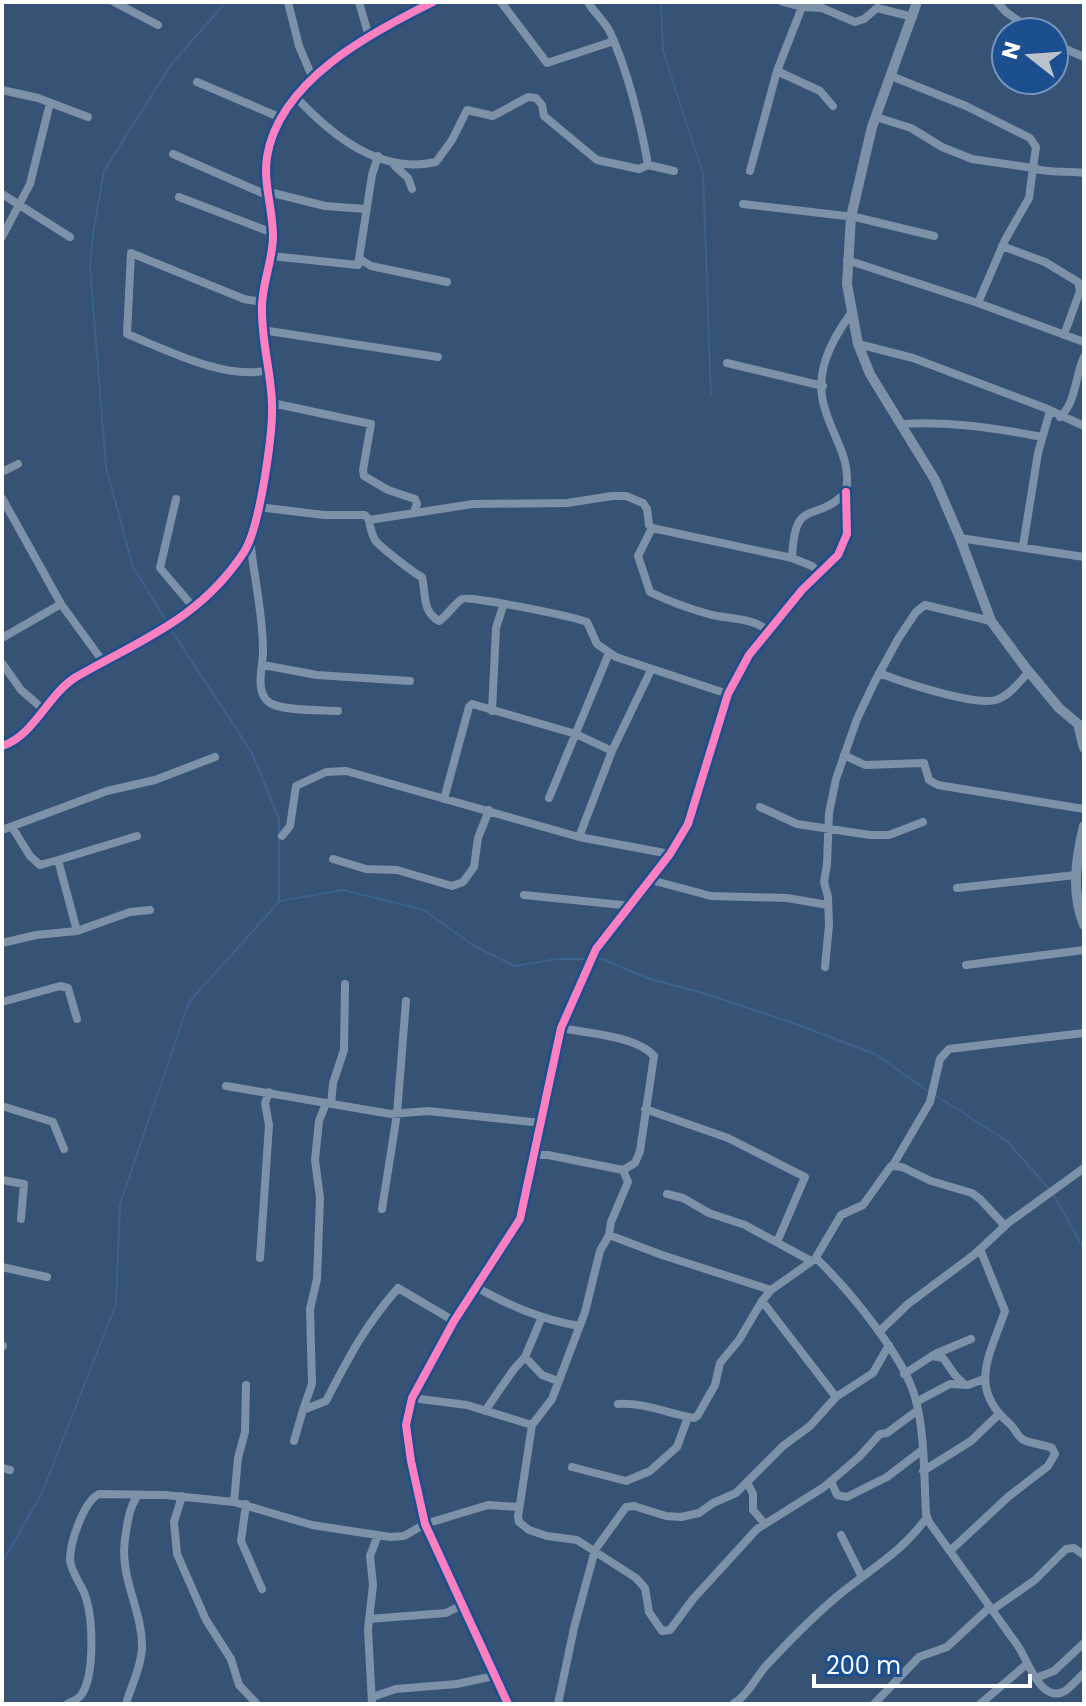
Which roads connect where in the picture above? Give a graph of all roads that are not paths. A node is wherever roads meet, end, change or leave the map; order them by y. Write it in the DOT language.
graph roads {
  1 [pos="114,2"];
  2 [pos="288,2"];
  3 [pos="359,2"];
  4 [pos="433,2"];
  5 [pos="501,2"];
  6 [pos="588,2"];
  7 [pos="783,2"];
  8 [pos="917,2"];
  9 [pos="997,2"];
  10 [pos="875,5"];
  11 [pos="802,7"];
  12 [pos="1012,16"];
  13 [pos="913,17"];
  14 [pos="158,25"];
  15 [pos="369,37"];
  16 [pos="614,41"];
  17 [pos="777,71"];
  18 [pos="891,76"];
  19 [pos="313,79"];
  20 [pos="197,82"];
  21 [pos="2,90"];
  22 [pos="295,96"];
  23 [pos="50,103"];
  24 [pos="833,106"];
  25 [pos="88,117"];
  26 [pos="279,117"];
  27 [pos="876,117"];
  28 [pos="173,154"];
  29 [pos="378,156"];
  30 [pos="393,165"];
  31 [pos="648,165"];
  32 [pos="1033,168"];
  33 [pos="674,171"];
  34 [pos="750,171"];
  35 [pos="1084,173"];
  36 [pos="412,189"];
  37 [pos="2,194"];
  38 [pos="269,194"];
  39 [pos="179,197"];
  40 [pos="743,204"];
  41 [pos="19,205"];
  42 [pos="366,209"];
  43 [pos="851,217"];
  44 [pos="273,233"];
  45 [pos="934,236"];
  46 [pos="2,237"];
  47 [pos="70,237"];
  48 [pos="1002,246"];
  49 [pos="271,256"];
  50 [pos="360,259"];
  51 [pos="847,260"];
  52 [pos="1082,281"];
  53 [pos="447,282"];
  54 [pos="262,302"];
  55 [pos="978,303"];
  56 [pos="852,312"];
  57 [pos="262,330"];
  58 [pos="1064,335"];
  59 [pos="1084,342"];
  60 [pos="858,344"];
  61 [pos="438,357"];
  62 [pos="1084,357"];
  63 [pos="727,363"];
  64 [pos="268,370"];
  65 [pos="823,386"];
  66 [pos="272,403"];
  67 [pos="1050,411"];
  68 [pos="1060,417"];
  69 [pos="902,424"];
  70 [pos="1084,426"];
  71 [pos="1042,437"];
  72 [pos="18,464"];
  73 [pos="2,472"];
  74 [pos="846,492"];
  75 [pos="2,498"];
  76 [pos="176,499"];
  77 [pos="258,507"];
  78 [pos="414,512"];
  79 [pos="369,520"];
  80 [pos="652,528"];
  81 [pos="960,538"];
  82 [pos="250,539"];
  83 [pos="1023,546"];
  84 [pos="1084,557"];
  85 [pos="792,558"];
  86 [pos="820,573"];
  87 [pos="61,604"];
  88 [pos="503,606"];
  89 [pos="194,608"];
  90 [pos="991,621"];
  91 [pos="768,630"];
  92 [pos="2,638"];
  93 [pos="609,653"];
  94 [pos="2,663"];
  95 [pos="104,663"];
  96 [pos="263,665"];
  97 [pos="651,670"];
  98 [pos="1029,672"];
  99 [pos="879,673"];
  100 [pos="410,681"];
  101 [pos="728,694"];
  102 [pos="43,709"];
  103 [pos="338,711"];
  104 [pos="492,711"];
  105 [pos="1081,726"];
  106 [pos="576,734"];
  107 [pos="2,746"];
  108 [pos="1084,748"];
  109 [pos="612,751"];
  110 [pos="844,755"];
  111 [pos="215,757"];
  112 [pos="549,798"];
  113 [pos="444,799"];
  114 [pos="760,807"];
  115 [pos="1084,809"];
  116 [pos="489,810"];
  117 [pos="923,822"];
  118 [pos="1084,826"];
  119 [pos="12,827"];
  120 [pos="829,828"];
  121 [pos="2,830"];
  122 [pos="137,836"];
  123 [pos="282,836"];
  124 [pos="579,837"];
  125 [pos="670,854"];
  126 [pos="333,859"];
  127 [pos="58,860"];
  128 [pos="1076,875"];
  129 [pos="651,880"];
  130 [pos="957,888"];
  131 [pos="524,895"];
  132 [pos="1080,900"];
  133 [pos="828,905"];
  134 [pos="632,906"];
  135 [pos="150,910"];
  136 [pos="1084,925"];
  137 [pos="77,931"];
  138 [pos="2,943"];
  139 [pos="1084,950"];
  140 [pos="966,965"];
  141 [pos="825,967"];
  142 [pos="345,984"];
  143 [pos="406,1001"];
  144 [pos="2,1002"];
  145 [pos="77,1019"];
  146 [pos="561,1028"];
  147 [pos="1084,1033"];
  148 [pos="226,1086"];
  149 [pos="269,1092"];
  150 [pos="329,1103"];
  151 [pos="2,1106"];
  152 [pos="645,1109"];
  153 [pos="397,1114"];
  154 [pos="542,1123"];
  155 [pos="64,1149"];
  156 [pos="535,1155"];
  157 [pos="893,1165"];
  158 [pos="1084,1168"];
  159 [pos="623,1170"];
  160 [pos="2,1180"];
  161 [pos="667,1194"];
  162 [pos="382,1209"];
  163 [pos="21,1219"];
  164 [pos="1005,1226"];
  165 [pos="609,1235"];
  166 [pos="777,1242"];
  167 [pos="980,1249"];
  168 [pos="260,1258"];
  169 [pos="814,1259"];
  170 [pos="2,1267"];
  171 [pos="47,1277"];
  172 [pos="476,1287"];
  173 [pos="771,1290"];
  174 [pos="762,1301"];
  175 [pos="541,1319"];
  176 [pos="454,1321"];
  177 [pos="579,1326"];
  178 [pos="879,1332"];
  179 [pos="971,1339"];
  180 [pos="889,1345"];
  181 [pos="931,1356"];
  182 [pos="525,1357"];
  183 [pos="904,1374"];
  184 [pos="984,1379"];
  185 [pos="558,1381"];
  186 [pos="246,1385"];
  187 [pos="966,1385"];
  188 [pos="836,1397"];
  189 [pos="412,1398"];
  190 [pos="618,1404"];
  191 [pos="917,1406"];
  192 [pos="303,1410"];
  193 [pos="485,1411"];
  194 [pos="998,1415"];
  195 [pos="688,1417"];
  196 [pos="532,1425"];
  197 [pos="294,1441"];
  198 [pos="921,1451"];
  199 [pos="572,1467"];
  200 [pos="923,1471"];
  201 [pos="831,1481"];
  202 [pos="748,1484"];
  203 [pos="137,1496"];
  204 [pos="182,1496"];
  205 [pos="234,1502"];
  206 [pos="246,1504"];
  207 [pos="519,1507"];
  208 [pos="927,1517"];
  209 [pos="425,1524"];
  210 [pos="765,1524"];
  211 [pos="378,1535"];
  212 [pos="841,1535"];
  213 [pos="595,1550"];
  214 [pos="950,1551"];
  215 [pos="1084,1555"];
  216 [pos="862,1577"];
  217 [pos="262,1589"];
  218 [pos="462,1605"];
  219 [pos="990,1609"];
  220 [pos="369,1619"];
  221 [pos="1084,1643"];
  222 [pos="1027,1664"];
  223 [pos="1084,1673"];
  224 [pos="494,1676"];
  225 [pos="1036,1678"];
  226 [pos="372,1700"];
  227 [pos="67,1704"];
  228 [pos="126,1704"];
  229 [pos="257,1704"];
  230 [pos="508,1704"];
  231 [pos="558,1704"];
  232 [pos="733,1704"];
  233 [pos="874,1704"];
  234 [pos="980,1704"];
  1 -- 14 [label="street"];
  2 -- 19 [label="street"];
  3 -- 15 [label="street"];
  4 -- 15 [label="street"];
  5 -- 16 [label="street"];
  6 -- 16 [label="street"];
  7 -- 11 [label="street"];
  8 -- 13 [label="street"];
  9 -- 12 [label="street"];
  10 -- 11 [label="street"];
  10 -- 13 [label="street"];
  11 -- 17 [label="street"];
  13 -- 18 [label="street"];
  15 -- 19 [label="street"];
  16 -- 31 [label="street"];
  17 -- 24 [label="street"];
  17 -- 34 [label="street"];
  18 -- 27 [label="street"];
  18 -- 32 [label="street"];
  19 -- 22 [label="street"];
  20 -- 26 [label="street"];
  21 -- 23 [label="street"];
  22 -- 26 [label="street"];
  22 -- 29 [label="street"];
  23 -- 25 [label="street"];
  23 -- 41 [label="street"];
  26 -- 38 [label="street"];
  27 -- 32 [label="street"];
  27 -- 43 [label="street"];
  28 -- 38 [label="street"];
  29 -- 30 [label="street"];
  29 -- 42 [label="street"];
  30 -- 31 [label="street"];
  30 -- 36 [label="street"];
  31 -- 33 [label="street"];
  32 -- 35 [label="street"];
  32 -- 48 [label="street"];
  37 -- 41 [label="street"];
  38 -- 42 [label="street"];
  38 -- 44 [label="street"];
  39 -- 44 [label="street"];
  40 -- 43 [label="street"];
  41 -- 46 [label="street"];
  41 -- 47 [label="street"];
  42 -- 50 [label="street"];
  43 -- 45 [label="street"];
  43 -- 51 [label="street"];
  44 -- 49 [label="street"];
  48 -- 52 [label="street"];
  48 -- 55 [label="street"];
  49 -- 50 [label="street"];
  49 -- 54 [label="street"];
  50 -- 53 [label="street"];
  51 -- 55 [label="street"];
  51 -- 56 [label="street"];
  52 -- 58 [label="street"];
  54 -- 57 [label="street"];
  54 -- 64 [label="street"];
  55 -- 58 [label="street"];
  56 -- 60 [label="street"];
  56 -- 65 [label="street"];
  57 -- 61 [label="street"];
  57 -- 64 [label="street"];
  58 -- 59 [label="street"];
  60 -- 67 [label="street"];
  60 -- 69 [label="street"];
  62 -- 68 [label="street"];
  63 -- 65 [label="street"];
  64 -- 66 [label="street"];
  65 -- 74 [label="street"];
  66 -- 77 [label="street"];
  66 -- 78 [label="street"];
  67 -- 68 [label="street"];
  67 -- 71 [label="street"];
  68 -- 70 [label="street"];
  69 -- 71 [label="street"];
  69 -- 81 [label="street"];
  71 -- 83 [label="street"];
  72 -- 73 [label="street"];
  74 -- 85 [label="street"];
  74 -- 86 [label="street"];
  75 -- 87 [label="street"];
  76 -- 89 [label="street"];
  77 -- 79 [label="street"];
  77 -- 82 [label="street"];
  78 -- 79 [label="street"];
  78 -- 80 [label="street"];
  79 -- 88 [label="street"];
  80 -- 85 [label="street"];
  80 -- 91 [label="street"];
  81 -- 83 [label="street"];
  81 -- 90 [label="street"];
  82 -- 89 [label="street"];
  82 -- 96 [label="street"];
  83 -- 84 [label="street"];
  85 -- 86 [label="street"];
  86 -- 91 [label="street"];
  87 -- 92 [label="street"];
  87 -- 95 [label="street"];
  88 -- 93 [label="street"];
  88 -- 104 [label="street"];
  89 -- 95 [label="street"];
  90 -- 98 [label="street"];
  90 -- 99 [label="street"];
  91 -- 101 [label="street"];
  93 -- 97 [label="street"];
  93 -- 106 [label="street"];
  94 -- 102 [label="street"];
  95 -- 102 [label="street"];
  96 -- 100 [label="street"];
  96 -- 103 [label="street"];
  97 -- 101 [label="street"];
  97 -- 109 [label="street"];
  98 -- 99 [label="street"];
  98 -- 105 [label="street"];
  99 -- 110 [label="street"];
  101 -- 125 [label="street"];
  102 -- 107 [label="street"];
  104 -- 106 [label="street"];
  104 -- 113 [label="street"];
  105 -- 108 [label="street"];
  106 -- 109 [label="street"];
  106 -- 112 [label="street"];
  109 -- 124 [label="street"];
  110 -- 115 [label="street"];
  110 -- 120 [label="street"];
  111 -- 119 [label="street"];
  113 -- 116 [label="street"];
  113 -- 123 [label="street"];
  114 -- 120 [label="street"];
  116 -- 124 [label="street"];
  116 -- 126 [label="street"];
  117 -- 120 [label="street"];
  118 -- 128 [label="street"];
  119 -- 121 [label="street"];
  119 -- 127 [label="street"];
  120 -- 133 [label="street"];
  122 -- 127 [label="street"];
  124 -- 125 [label="street"];
  125 -- 129 [label="street"];
  127 -- 137 [label="street"];
  128 -- 130 [label="street"];
  128 -- 132 [label="street"];
  129 -- 133 [label="street"];
  129 -- 134 [label="street"];
  131 -- 134 [label="street"];
  132 -- 136 [label="street"];
  133 -- 141 [label="street"];
  134 -- 146 [label="street"];
  135 -- 137 [label="street"];
  137 -- 138 [label="street"];
  139 -- 140 [label="street"];
  142 -- 150 [label="street"];
  143 -- 153 [label="street"];
  144 -- 145 [label="street"];
  146 -- 152 [label="street"];
  146 -- 154 [label="street"];
  147 -- 157 [label="street"];
  148 -- 149 [label="street"];
  149 -- 150 [label="street"];
  149 -- 168 [label="street"];
  150 -- 153 [label="street"];
  150 -- 192 [label="street"];
  151 -- 155 [label="street"];
  152 -- 159 [label="street"];
  152 -- 166 [label="street"];
  153 -- 154 [label="street"];
  153 -- 162 [label="street"];
  154 -- 156 [label="street"];
  156 -- 159 [label="street"];
  156 -- 172 [label="street"];
  157 -- 164 [label="street"];
  157 -- 169 [label="street"];
  158 -- 164 [label="street"];
  159 -- 165 [label="street"];
  160 -- 163 [label="street"];
  161 -- 166 [label="street"];
  164 -- 167 [label="street"];
  165 -- 173 [label="street"];
  165 -- 177 [label="street"];
  166 -- 169 [label="street"];
  167 -- 178 [label="street"];
  167 -- 184 [label="street"];
  169 -- 173 [label="street"];
  169 -- 178 [label="street"];
  170 -- 171 [label="street"];
  172 -- 175 [label="street"];
  172 -- 176 [label="street"];
  173 -- 174 [label="street"];
  174 -- 188 [label="street"];
  174 -- 195 [label="street"];
  175 -- 177 [label="street"];
  175 -- 182 [label="street"];
  176 -- 189 [label="street"];
  176 -- 192 [label="street"];
  177 -- 185 [label="street"];
  178 -- 180 [label="street"];
  179 -- 181 [label="street"];
  180 -- 183 [label="street"];
  180 -- 188 [label="street"];
  181 -- 183 [label="street"];
  181 -- 187 [label="street"];
  182 -- 185 [label="street"];
  182 -- 193 [label="street"];
  183 -- 191 [label="street"];
  184 -- 187 [label="street"];
  184 -- 194 [label="street"];
  185 -- 196 [label="street"];
  186 -- 205 [label="street"];
  187 -- 191 [label="street"];
  188 -- 202 [label="street"];
  189 -- 193 [label="street"];
  189 -- 209 [label="street"];
  190 -- 195 [label="street"];
  191 -- 198 [label="street"];
  191 -- 201 [label="street"];
  192 -- 197 [label="street"];
  193 -- 196 [label="street"];
  194 -- 200 [label="street"];
  194 -- 214 [label="street"];
  195 -- 199 [label="street"];
  196 -- 207 [label="street"];
  198 -- 200 [label="street"];
  198 -- 201 [label="street"];
  200 -- 208 [label="street"];
  201 -- 210 [label="street"];
  202 -- 210 [label="street"];
  202 -- 213 [label="street"];
  203 -- 204 [label="street"];
  203 -- 227 [label="street"];
  203 -- 228 [label="street"];
  204 -- 205 [label="street"];
  204 -- 229 [label="street"];
  205 -- 206 [label="street"];
  206 -- 211 [label="street"];
  206 -- 217 [label="street"];
  207 -- 209 [label="street"];
  207 -- 213 [label="street"];
  208 -- 214 [label="street"];
  208 -- 216 [label="street"];
  209 -- 211 [label="street"];
  209 -- 218 [label="street"];
  210 -- 213 [label="street"];
  211 -- 220 [label="street"];
  212 -- 216 [label="street"];
  213 -- 231 [label="street"];
  214 -- 219 [label="street"];
  215 -- 219 [label="street"];
  216 -- 232 [label="street"];
  218 -- 220 [label="street"];
  218 -- 224 [label="street"];
  219 -- 222 [label="street"];
  219 -- 233 [label="street"];
  220 -- 226 [label="street"];
  221 -- 225 [label="street"];
  222 -- 225 [label="street"];
  222 -- 234 [label="street"];
  223 -- 225 [label="street"];
  224 -- 226 [label="street"];
  224 -- 230 [label="street"];
}
